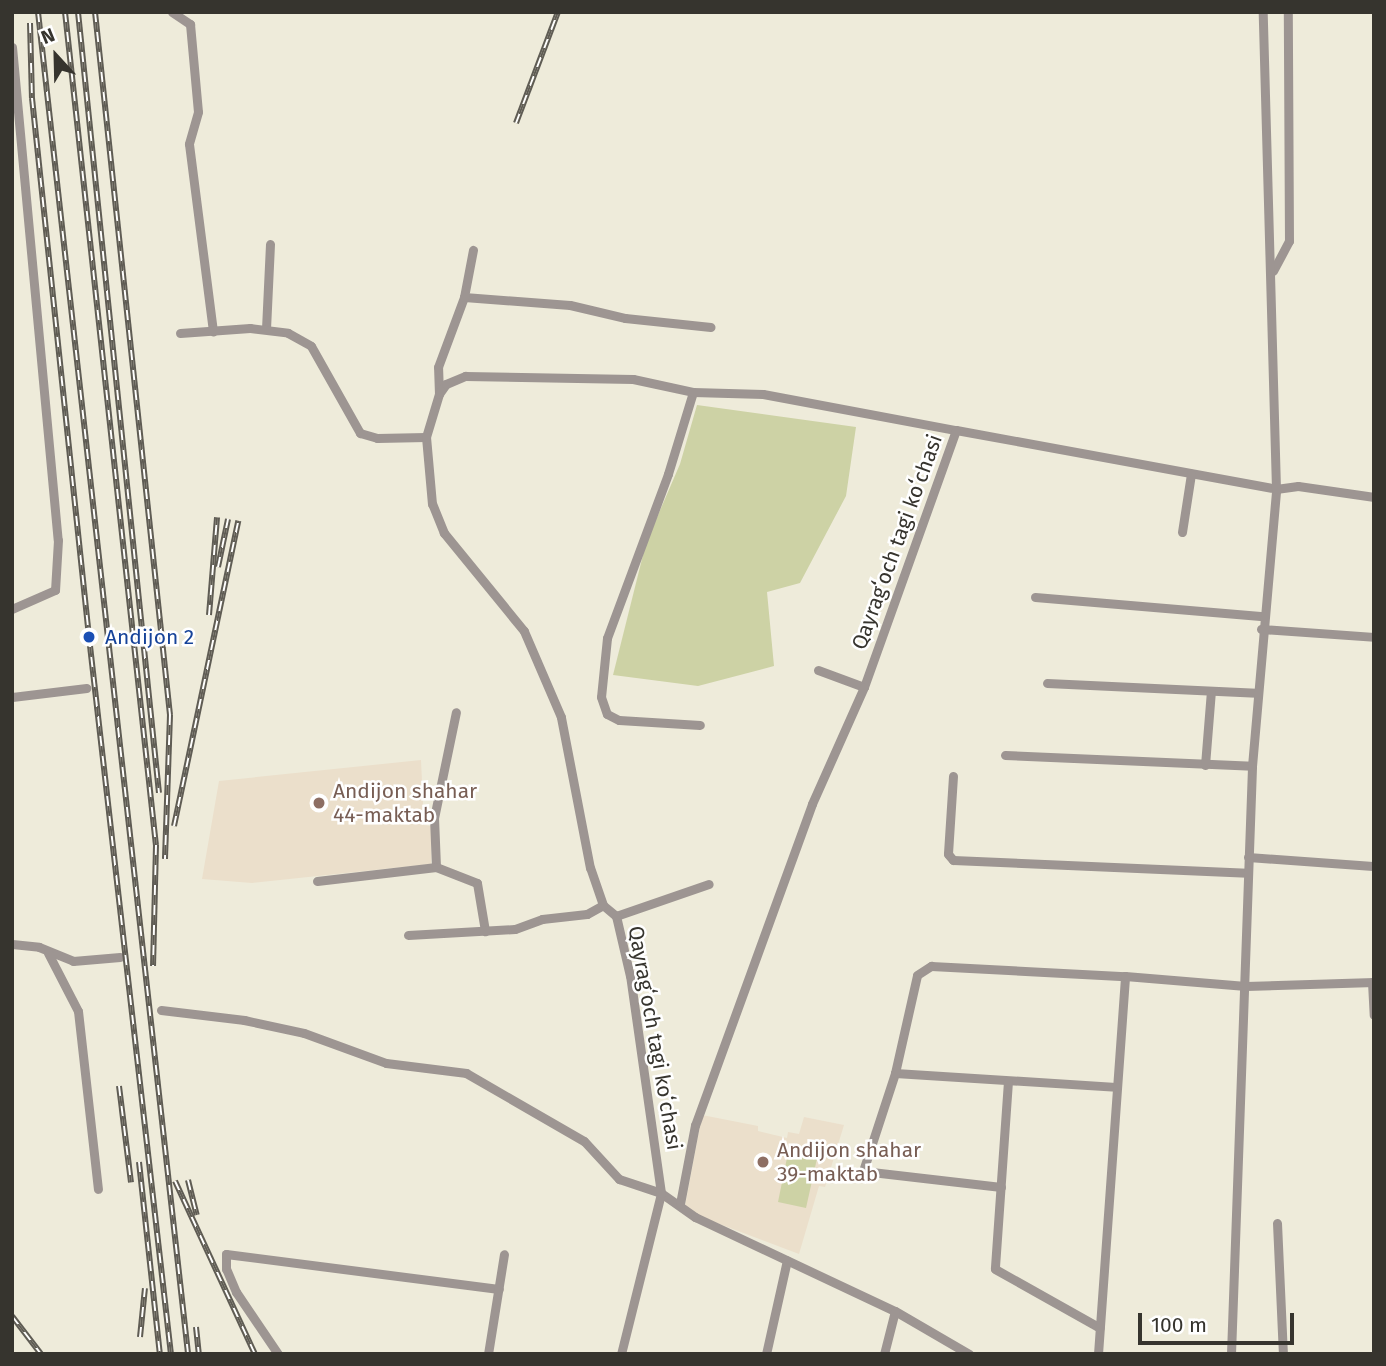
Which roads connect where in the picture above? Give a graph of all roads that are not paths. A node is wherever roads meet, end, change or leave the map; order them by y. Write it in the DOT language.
graph roads {
  1 [pos="172,12"];
  2 [pos="1263,12"];
  3 [pos="1287,12"];
  4 [pos="12,47"];
  5 [pos="270,244"];
  6 [pos="473,250"];
  7 [pos="1273,271"];
  8 [pos="464,297"];
  9 [pos="711,327"];
  10 [pos="266,329"];
  11 [pos="213,331"];
  12 [pos="180,333"];
  13 [pos="693,392"];
  14 [pos="439,394"];
  15 [pos="956,430"];
  16 [pos="426,437"];
  17 [pos="1191,474"];
  18 [pos="1276,489"];
  19 [pos="1374,497"];
  20 [pos="1182,532"];
  21 [pos="1035,597"];
  22 [pos="12,609"];
  23 [pos="1263,616"];
  24 [pos="1261,629"];
  25 [pos="1374,637"];
  26 [pos="818,670"];
  27 [pos="1047,683"];
  28 [pos="864,687"];
  29 [pos="86,688"];
  30 [pos="1211,691"];
  31 [pos="1256,694"];
  32 [pos="12,697"];
  33 [pos="456,712"];
  34 [pos="700,725"];
  35 [pos="1004,755"];
  36 [pos="1205,765"];
  37 [pos="1252,766"];
  38 [pos="953,776"];
  39 [pos="1248,857"];
  40 [pos="1373,866"];
  41 [pos="436,867"];
  42 [pos="1247,873"];
  43 [pos="317,881"];
  44 [pos="709,884"];
  45 [pos="603,905"];
  46 [pos="616,916"];
  47 [pos="485,931"];
  48 [pos="408,935"];
  49 [pos="12,944"];
  50 [pos="48,953"];
  51 [pos="120,957"];
  52 [pos="1125,976"];
  53 [pos="1373,982"];
  54 [pos="1246,986"];
  55 [pos="162,1010"];
  56 [pos="1374,1015"];
  57 [pos="895,1073"];
  58 [pos="1008,1081"];
  59 [pos="1116,1087"];
  60 [pos="1001,1186"];
  61 [pos="99,1189"];
  62 [pos="661,1193"];
  63 [pos="680,1204"];
  64 [pos="1277,1223"];
  65 [pos="504,1254"];
  66 [pos="787,1260"];
  67 [pos="499,1289"];
  68 [pos="895,1311"];
  69 [pos="1100,1328"];
  70 [pos="278,1354"];
  71 [pos="488,1354"];
  72 [pos="621,1354"];
  73 [pos="766,1354"];
  74 [pos="884,1354"];
  75 [pos="969,1354"];
  76 [pos="1098,1354"];
  77 [pos="1231,1354"];
  78 [pos="1283,1354"];
  1 -- 11 [label="street"];
  2 -- 7 [label="street"];
  3 -- 7 [label="street"];
  4 -- 22 [label="street"];
  5 -- 10 [label="street"];
  6 -- 8 [label="street"];
  7 -- 18 [label="street"];
  8 -- 9 [label="street"];
  8 -- 14 [label="street"];
  10 -- 11 [label="street"];
  10 -- 16 [label="street"];
  11 -- 12 [label="street"];
  13 -- 14 [label="street, Qayragʻoch tagi koʻchasi"];
  13 -- 15 [label="street, Qayragʻoch tagi koʻchasi"];
  13 -- 34 [label="street"];
  14 -- 16 [label="street, Qayragʻoch tagi koʻchasi"];
  15 -- 17 [label="street"];
  15 -- 28 [label="street, Qayragʻoch tagi koʻchasi"];
  16 -- 45 [label="street, Qayragʻoch tagi koʻchasi"];
  17 -- 18 [label="street"];
  17 -- 20 [label="street"];
  18 -- 19 [label="street"];
  18 -- 23 [label="street"];
  21 -- 23 [label="street"];
  23 -- 24 [label="street"];
  24 -- 25 [label="street"];
  24 -- 31 [label="street"];
  26 -- 28 [label="street"];
  27 -- 30 [label="street"];
  28 -- 63 [label="street, Qayragʻoch tagi koʻchasi"];
  29 -- 32 [label="street"];
  30 -- 31 [label="street"];
  30 -- 36 [label="street"];
  31 -- 37 [label="street"];
  33 -- 41 [label="street"];
  35 -- 36 [label="street"];
  36 -- 37 [label="street"];
  37 -- 39 [label="street"];
  38 -- 42 [label="street"];
  39 -- 40 [label="street"];
  39 -- 42 [label="street"];
  41 -- 43 [label="street"];
  41 -- 47 [label="street"];
  42 -- 54 [label="street"];
  44 -- 46 [label="street"];
  45 -- 46 [label="street, Qayragʻoch tagi koʻchasi"];
  45 -- 47 [label="street"];
  46 -- 62 [label="street, Qayragʻoch tagi koʻchasi"];
  47 -- 48 [label="street"];
  49 -- 50 [label="street"];
  50 -- 51 [label="street"];
  50 -- 61 [label="street"];
  52 -- 54 [label="street"];
  52 -- 57 [label="street"];
  52 -- 59 [label="street"];
  53 -- 54 [label="street"];
  53 -- 56 [label="street"];
  54 -- 77 [label="street"];
  55 -- 62 [label="street"];
  57 -- 58 [label="street"];
  57 -- 60 [label="street"];
  58 -- 59 [label="street"];
  58 -- 60 [label="street"];
  59 -- 69 [label="street"];
  60 -- 69 [label="street"];
  62 -- 63 [label="street"];
  62 -- 72 [label="street, Qayragʻoch tagi koʻchasi"];
  63 -- 66 [label="street"];
  64 -- 78 [label="street"];
  65 -- 67 [label="street"];
  66 -- 68 [label="street"];
  66 -- 73 [label="street"];
  67 -- 70 [label="street"];
  67 -- 71 [label="street"];
  68 -- 74 [label="street"];
  68 -- 75 [label="street"];
  69 -- 76 [label="street"];
}
